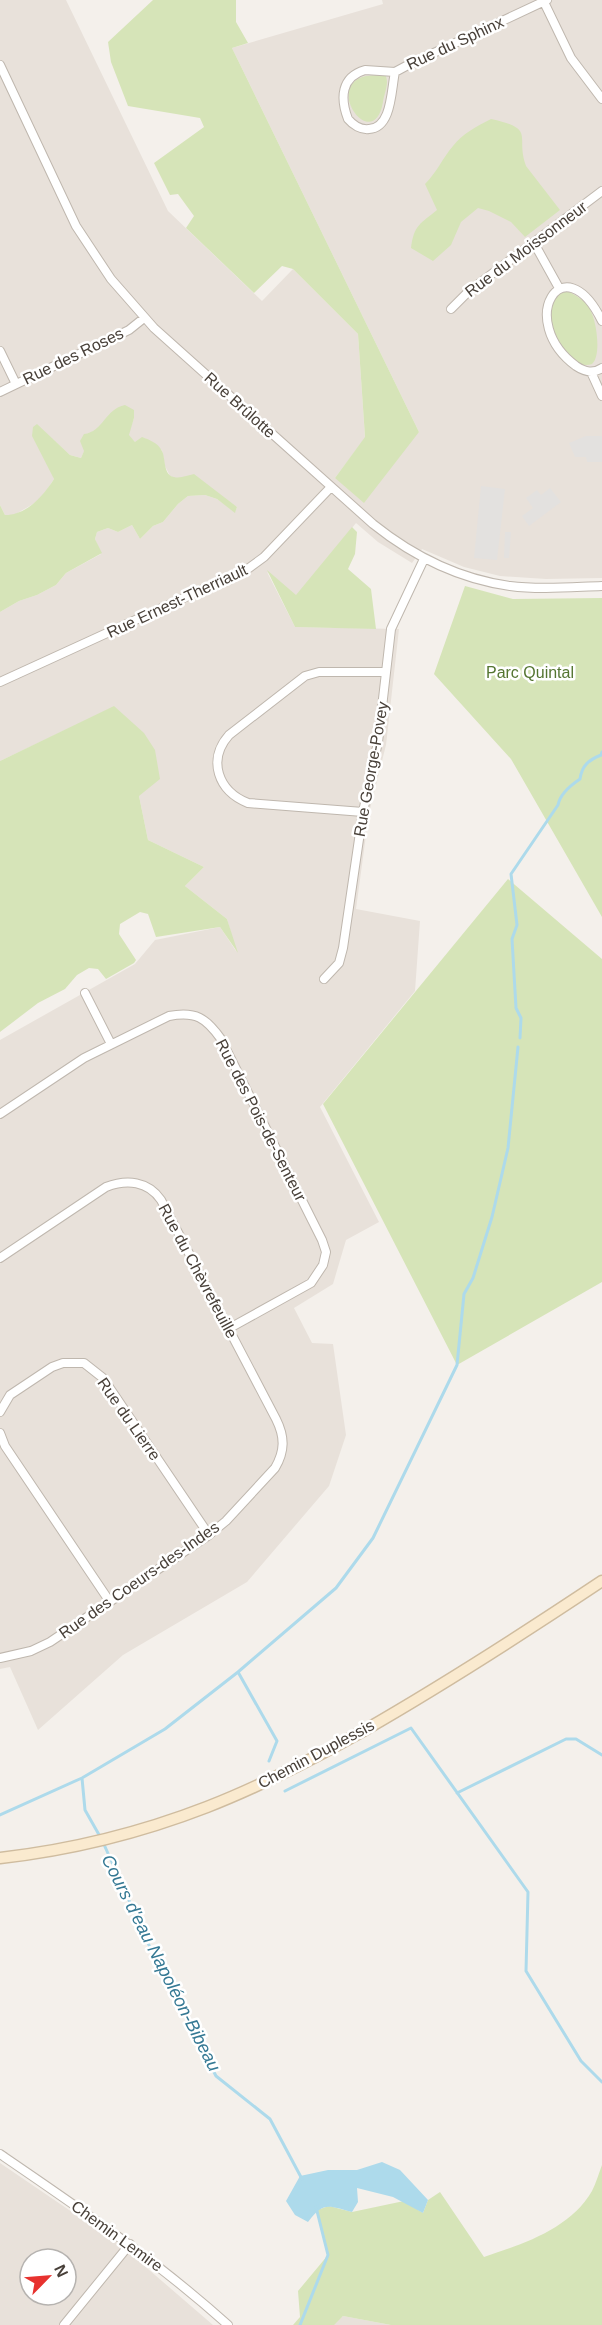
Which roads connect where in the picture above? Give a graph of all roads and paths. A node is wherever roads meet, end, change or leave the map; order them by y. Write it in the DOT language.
graph roads {
  1 [pos="545,0"];
  2 [pos="0,65"];
  3 [pos="395,72"];
  4 [pos="3,79"];
  5 [pos="602,99"];
  6 [pos="602,191"];
  7 [pos="534,243"];
  8 [pos="559,288"];
  9 [pos="451,309"];
  10 [pos="144,318"];
  11 [pos="602,321"];
  12 [pos="0,351"];
  13 [pos="602,368"];
  14 [pos="591,372"];
  15 [pos="16,384"];
  16 [pos="0,392"];
  17 [pos="602,396"];
  18 [pos="331,487"];
  19 [pos="424,559"];
  20 [pos="602,586"];
  21 [pos="386,672"];
  22 [pos="0,682"];
  23 [pos="363,812"];
  24 [pos="324,979"];
  25 [pos="85,993"];
  26 [pos="111,1044"];
  27 [pos="0,1114"];
  28 [pos="0,1258"];
  29 [pos="228,1329"];
  30 [pos="0,1412"];
  31 [pos="0,1433"];
  32 [pos="283,1449"];
  33 [pos="209,1534"];
  34 [pos="602,1581"];
  35 [pos="110,1602"];
  36 [pos="0,1658"];
  37 [pos="0,1858"];
  38 [pos="0,2154"];
  39 [pos="129,2244"];
  40 [pos="64,2325"];
  41 [pos="228,2325"];
  1 -- 3 [label="street, Rue du Sphinx"];
  1 -- 5 [label="street"];
  2 -- 4 [label="street, Rue Brûlotte"];
  3 -- 3 [label="street, Rue du Sphinx"];
  4 -- 10 [label="street, Rue Brûlotte"];
  6 -- 7 [label="street, Rue du Moissonneur"];
  7 -- 8 [label="street"];
  7 -- 9 [label="street, Rue du Moissonneur"];
  8 -- 11 [label="street"];
  8 -- 14 [label="street"];
  10 -- 15 [label="street, Rue des Roses"];
  10 -- 18 [label="street, Rue Brûlotte"];
  12 -- 15 [label="street"];
  13 -- 14 [label="street"];
  14 -- 17 [label="street"];
  15 -- 16 [label="street, Rue des Roses"];
  18 -- 19 [label="street, Rue Brûlotte"];
  18 -- 22 [label="street, Rue Ernest-Therriault"];
  19 -- 20 [label="street, Rue Brûlotte"];
  19 -- 21 [label="street, Rue George-Povey"];
  21 -- 23 [label="street, Rue George-Povey"];
  21 -- 23 [label="street"];
  23 -- 24 [label="street, Rue George-Povey"];
  25 -- 26 [label="street"];
  26 -- 27 [label="street, Rue des Pois-de-Senteur"];
  26 -- 29 [label="street, Rue des Pois-de-Senteur"];
  28 -- 29 [label="street, Rue du Chèvrefeuille"];
  29 -- 32 [label="street, Rue du Chèvrefeuille"];
  30 -- 33 [label="street, Rue du Lierre"];
  31 -- 35 [label="street"];
  32 -- 33 [label="street, Rue des Coeurs-des-Indes"];
  33 -- 35 [label="street, Rue des Coeurs-des-Indes"];
  34 -- 37 [label="street, Chemin Duplessis"];
  35 -- 36 [label="street, Rue des Coeurs-des-Indes"];
  38 -- 39 [label="street, Chemin Lemire"];
  39 -- 40 [label="street"];
  39 -- 41 [label="street, Chemin Lemire"];
}
